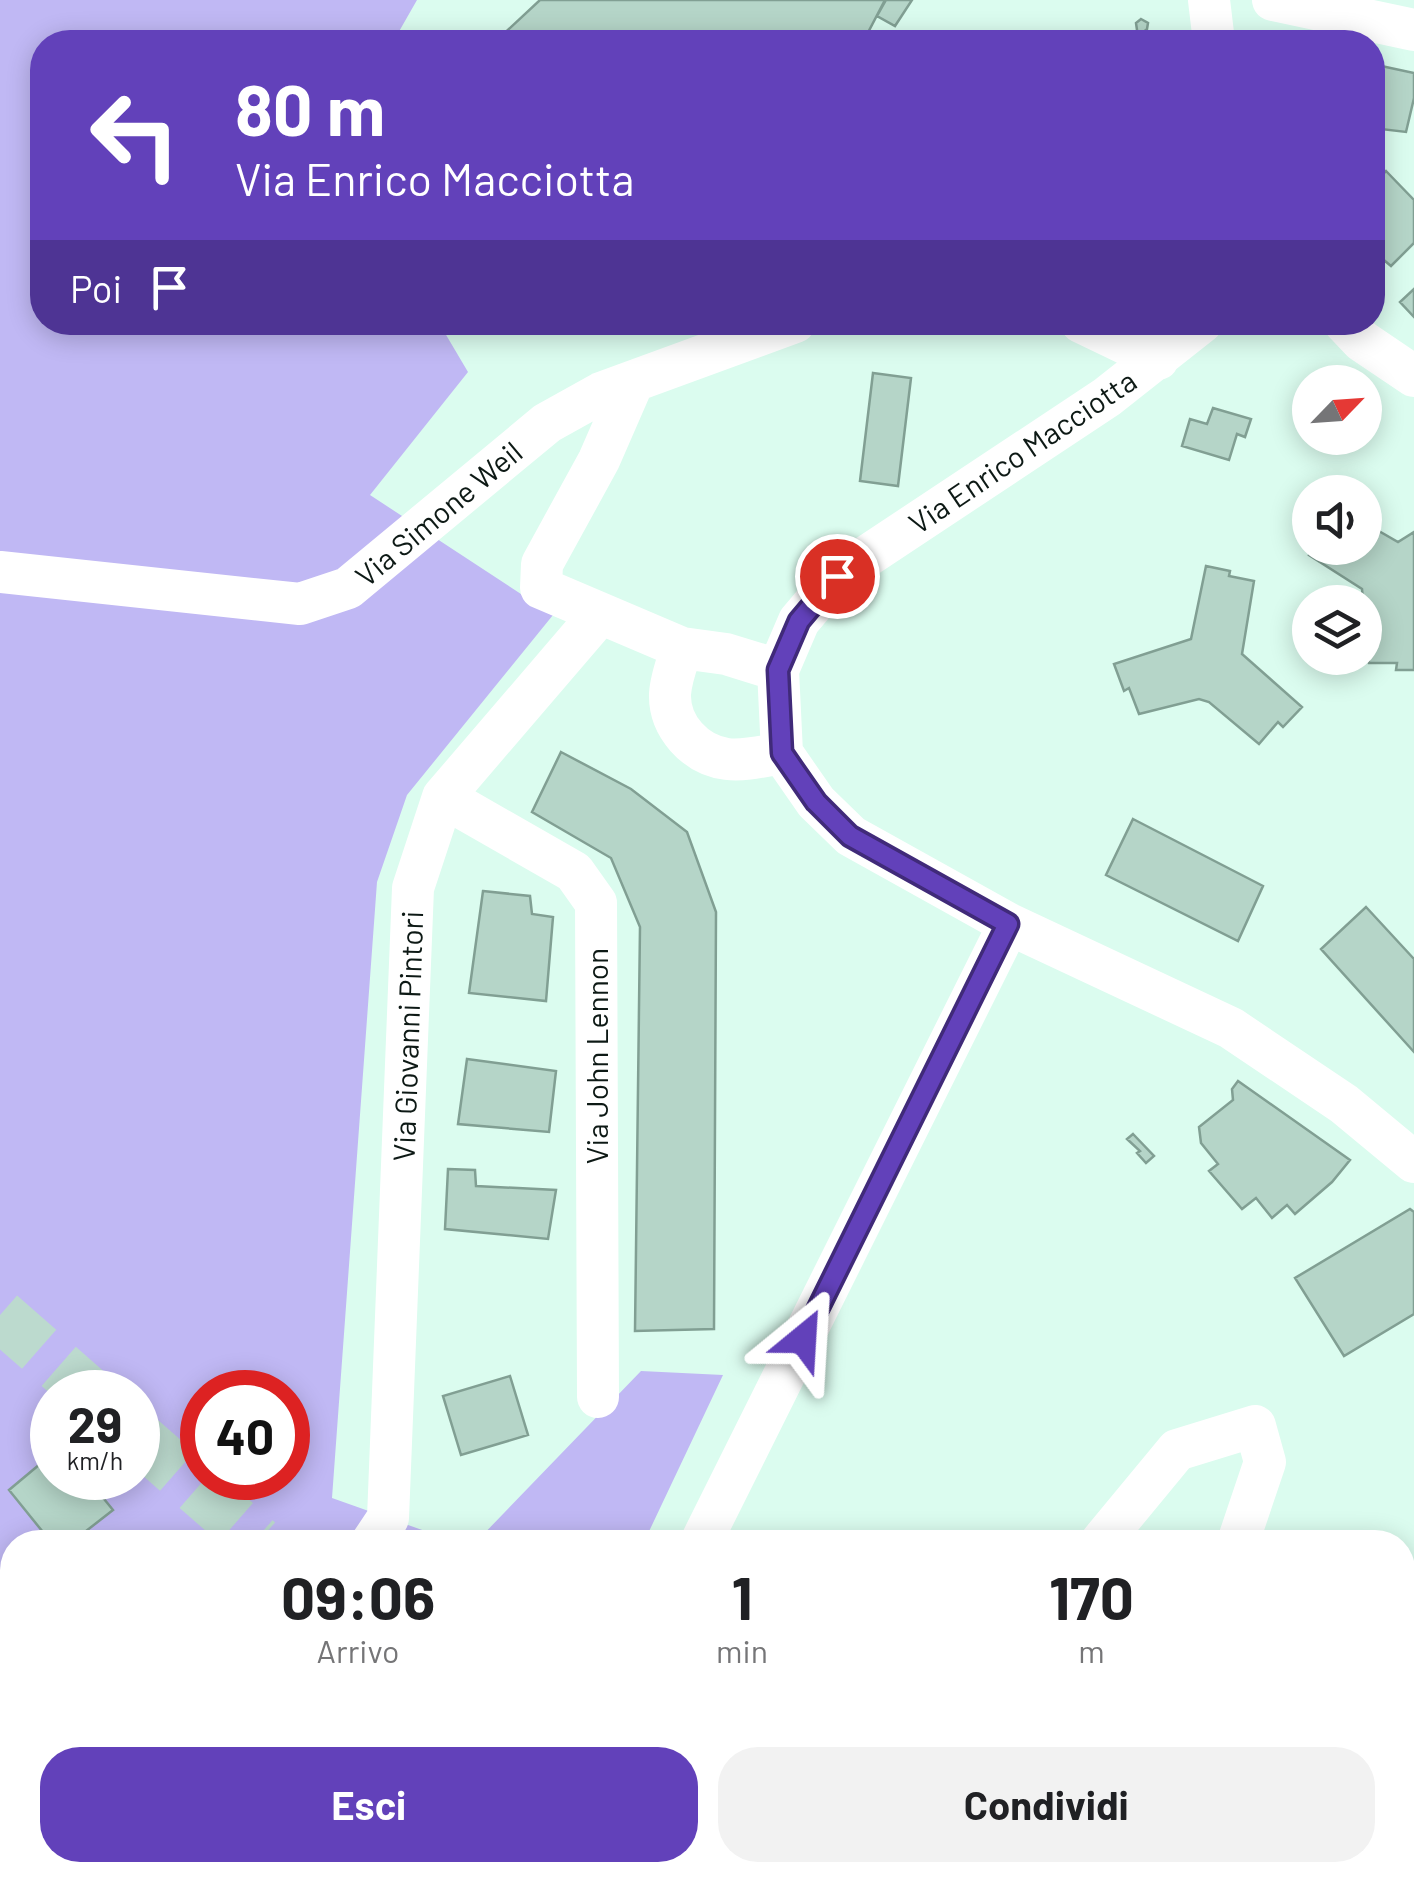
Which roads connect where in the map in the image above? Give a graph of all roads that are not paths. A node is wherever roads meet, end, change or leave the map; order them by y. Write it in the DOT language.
graph roads {
  1 [pos="1208,0"];
  2 [pos="1273,0"];
  3 [pos="1212,30"];
  4 [pos="1414,30"];
  5 [pos="760,335"];
  6 [pos="1109,335"];
  7 [pos="1187,335"];
  8 [pos="1356,335"];
  9 [pos="1158,359"];
  10 [pos="1414,376"];
  11 [pos="633,382"];
  12 [pos="0,572"];
  13 [pos="600,615"];
  14 [pos="682,648"];
  15 [pos="778,670"];
  16 [pos="782,753"];
  17 [pos="443,797"];
  18 [pos="1008,924"];
  19 [pos="1414,1162"];
  20 [pos="598,1397"];
  21 [pos="380,1530"];
  22 [pos="707,1530"];
  23 [pos="1111,1530"];
  24 [pos="1242,1530"];
  1 -- 3 [label="street"];
  2 -- 4 [label="street"];
  5 -- 11 [label="street, Via Simone Weil"];
  6 -- 9 [label="street"];
  7 -- 9 [label="street, Via Enrico Macciotta"];
  8 -- 10 [label="street"];
  9 -- 15 [label="street, Via Enrico Macciotta"];
  11 -- 12 [label="street, Via Simone Weil"];
  11 -- 13 [label="street"];
  13 -- 14 [label="street"];
  13 -- 17 [label="street, Via Giovanni Pintori"];
  14 -- 15 [label="street"];
  14 -- 16 [label="street"];
  15 -- 16 [label="street, Via Enrico Macciotta"];
  16 -- 18 [label="street"];
  17 -- 20 [label="street, Via John Lennon"];
  17 -- 21 [label="street, Via Giovanni Pintori"];
  18 -- 19 [label="street"];
  18 -- 22 [label="street"];
  23 -- 24 [label="street"];
}
